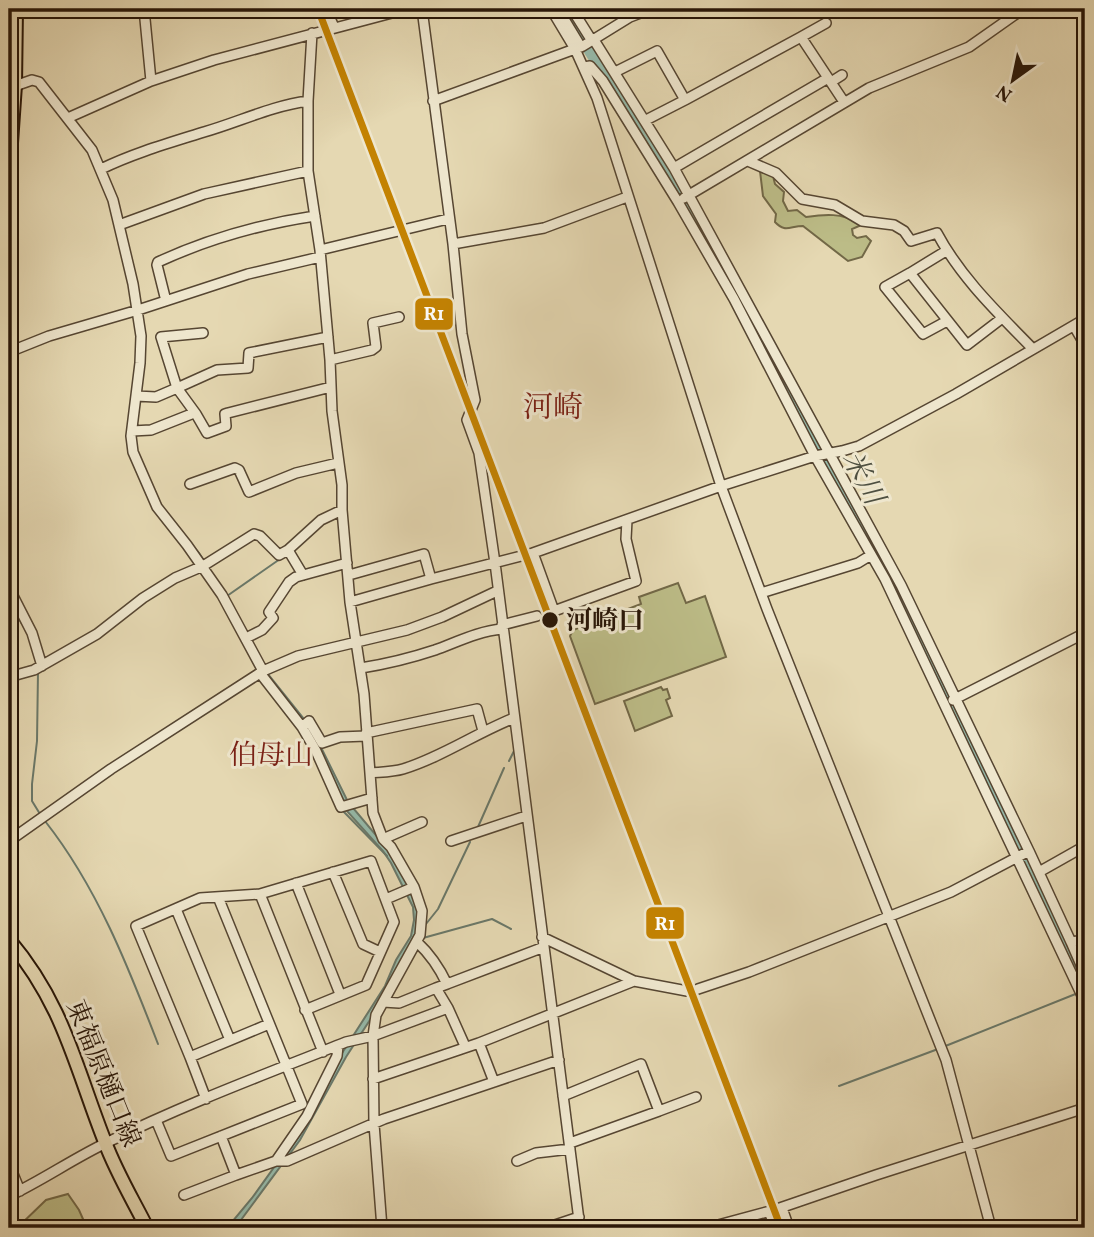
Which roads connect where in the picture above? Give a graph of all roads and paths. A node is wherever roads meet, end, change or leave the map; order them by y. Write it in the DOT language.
graph roads {
  1 [pos="9,9"];
  2 [pos="16,9"];
  3 [pos="144,9"];
  4 [pos="326,9"];
  5 [pos="407,9"];
  6 [pos="422,9"];
  7 [pos="551,9"];
  8 [pos="558,9"];
  9 [pos="572,9"];
  10 [pos="651,9"];
  11 [pos="1023,9"];
  12 [pos="826,23"];
  13 [pos="334,27"];
  14 [pos="312,33"];
  15 [pos="801,37"];
  16 [pos="586,44"];
  17 [pos="9,58"];
  18 [pos="584,67"];
  19 [pos="615,72"];
  20 [pos="842,75"];
  21 [pos="150,80"];
  22 [pos="830,80"];
  23 [pos="12,87"];
  24 [pos="685,100"];
  25 [pos="308,101"];
  26 [pos="433,101"];
  27 [pos="845,102"];
  28 [pos="646,120"];
  29 [pos="70,121"];
  30 [pos="748,161"];
  31 [pos="674,168"];
  32 [pos="101,169"];
  33 [pos="308,171"];
  34 [pos="9,172"];
  35 [pos="688,196"];
  36 [pos="627,197"];
  37 [pos="678,202"];
  38 [pos="315,216"];
  39 [pos="448,219"];
  40 [pos="119,225"];
  41 [pos="453,244"];
  42 [pos="946,251"];
  43 [pos="320,254"];
  44 [pos="910,273"];
  45 [pos="166,301"];
  46 [pos="138,310"];
  47 [pos="399,317"];
  48 [pos="1001,319"];
  49 [pos="1085,319"];
  50 [pos="947,321"];
  51 [pos="1074,326"];
  52 [pos="203,332"];
  53 [pos="328,337"];
  54 [pos="1085,345"];
  55 [pos="1033,349"];
  56 [pos="9,352"];
  57 [pos="330,360"];
  58 [pos="331,387"];
  59 [pos="177,388"];
  60 [pos="136,396"];
  61 [pos="194,412"];
  62 [pos="132,431"];
  63 [pos="822,455"];
  64 [pos="338,463"];
  65 [pos="190,484"];
  66 [pos="721,486"];
  67 [pos="342,510"];
  68 [pos="627,520"];
  69 [pos="289,550"];
  70 [pos="533,553"];
  71 [pos="871,555"];
  72 [pos="347,563"];
  73 [pos="495,563"];
  74 [pos="203,566"];
  75 [pos="303,575"];
  76 [pos="349,575"];
  77 [pos="431,579"];
  78 [pos="9,588"];
  79 [pos="497,591"];
  80 [pos="761,593"];
  81 [pos="351,602"];
  82 [pos="537,616"];
  83 [pos="502,627"];
  84 [pos="1085,634"];
  85 [pos="246,638"];
  86 [pos="355,641"];
  87 [pos="42,666"];
  88 [pos="361,668"];
  89 [pos="262,672"];
  90 [pos="9,677"];
  91 [pos="955,699"];
  92 [pos="945,704"];
  93 [pos="514,718"];
  94 [pos="304,725"];
  95 [pos="483,731"];
  96 [pos="366,735"];
  97 [pos="370,773"];
  98 [pos="372,798"];
  99 [pos="526,816"];
  100 [pos="422,822"];
  101 [pos="383,839"];
  102 [pos="9,841"];
  103 [pos="451,841"];
  104 [pos="1085,846"];
  105 [pos="1023,854"];
  106 [pos="333,872"];
  107 [pos="1039,872"];
  108 [pos="296,883"];
  109 [pos="414,887"];
  110 [pos="260,894"];
  111 [pos="218,897"];
  112 [pos="386,899"];
  113 [pos="176,909"];
  114 [pos="889,918"];
  115 [pos="542,937"];
  116 [pos="9,940"];
  117 [pos="1085,940"];
  118 [pos="417,942"];
  119 [pos="1071,942"];
  120 [pos="544,947"];
  121 [pos="380,952"];
  122 [pos="1085,974"];
  123 [pos="634,981"];
  124 [pos="447,984"];
  125 [pos="436,988"];
  126 [pos="698,989"];
  127 [pos="687,991"];
  128 [pos="340,994"];
  129 [pos="383,1002"];
  130 [pos="1085,1002"];
  131 [pos="447,1008"];
  132 [pos="305,1010"];
  133 [pos="553,1015"];
  134 [pos="269,1024"];
  135 [pos="373,1036"];
  136 [pos="230,1040"];
  137 [pos="479,1043"];
  138 [pos="338,1046"];
  139 [pos="466,1046"];
  140 [pos="323,1052"];
  141 [pos="190,1057"];
  142 [pos="559,1060"];
  143 [pos="288,1066"];
  144 [pos="373,1079"];
  145 [pos="494,1082"];
  146 [pos="563,1096"];
  147 [pos="696,1097"];
  148 [pos="206,1100"];
  149 [pos="1085,1108"];
  150 [pos="659,1111"];
  151 [pos="156,1120"];
  152 [pos="373,1124"];
  153 [pos="221,1136"];
  154 [pos="105,1143"];
  155 [pos="970,1145"];
  156 [pos="570,1146"];
  157 [pos="280,1161"];
  158 [pos="517,1161"];
  159 [pos="9,1164"];
  160 [pos="236,1174"];
  161 [pos="20,1191"];
  162 [pos="184,1195"];
  163 [pos="9,1196"];
  164 [pos="782,1208"];
  165 [pos="769,1212"];
  166 [pos="579,1217"];
  167 [pos="148,1228"];
  168 [pos="382,1228"];
  169 [pos="546,1228"];
  170 [pos="580,1228"];
  171 [pos="707,1228"];
  172 [pos="776,1228"];
  173 [pos="789,1228"];
  174 [pos="991,1228"];
  1 -- 17 [label="main road"];
  2 -- 23 [label="main road"];
  3 -- 21 [label="street"];
  4 -- 13 [label="street"];
  5 -- 13 [label="street"];
  6 -- 26 [label="street"];
  7 -- 16 [label="street"];
  8 -- 16 [label="street"];
  9 -- 16 [label="street"];
  10 -- 16 [label="street"];
  11 -- 27 [label="street"];
  12 -- 15 [label="street"];
  13 -- 14 [label="street"];
  14 -- 21 [label="street"];
  14 -- 25 [label="street"];
  15 -- 22 [label="street"];
  15 -- 24 [label="street"];
  16 -- 18 [label="street"];
  16 -- 19 [label="street"];
  16 -- 26 [label="street"];
  18 -- 36 [label="street"];
  18 -- 37 [label="street"];
  19 -- 24 [label="street"];
  19 -- 28 [label="street"];
  20 -- 22 [label="street"];
  21 -- 29 [label="street"];
  22 -- 27 [label="street"];
  22 -- 31 [label="street"];
  23 -- 29 [label="street"];
  23 -- 34 [label="main road"];
  24 -- 28 [label="street"];
  25 -- 32 [label="street"];
  25 -- 33 [label="street"];
  26 -- 39 [label="street"];
  27 -- 30 [label="street"];
  28 -- 31 [label="street"];
  29 -- 32 [label="street"];
  30 -- 35 [label="street"];
  30 -- 42 [label="street"];
  31 -- 35 [label="street"];
  32 -- 40 [label="street"];
  33 -- 38 [label="street"];
  33 -- 40 [label="street"];
  35 -- 37 [label="street"];
  35 -- 63 [label="street"];
  36 -- 41 [label="street"];
  36 -- 66 [label="street"];
  37 -- 63 [label="street"];
  38 -- 43 [label="street"];
  38 -- 45 [label="street"];
  39 -- 41 [label="street"];
  39 -- 43 [label="street"];
  40 -- 46 [label="street"];
  41 -- 73 [label="street"];
  42 -- 44 [label="street"];
  42 -- 48 [label="street"];
  43 -- 45 [label="street"];
  43 -- 53 [label="street"];
  44 -- 50 [label="street"];
  44 -- 50 [label="street"];
  45 -- 46 [label="street"];
  46 -- 56 [label="street"];
  46 -- 60 [label="street"];
  47 -- 57 [label="street"];
  48 -- 50 [label="street"];
  48 -- 55 [label="street"];
  49 -- 51 [label="street"];
  51 -- 54 [label="street"];
  51 -- 55 [label="street"];
  52 -- 59 [label="street"];
  53 -- 57 [label="street"];
  53 -- 59 [label="street"];
  55 -- 63 [label="street"];
  57 -- 58 [label="street"];
  58 -- 61 [label="street"];
  58 -- 64 [label="street"];
  59 -- 60 [label="street"];
  59 -- 61 [label="street"];
  60 -- 62 [label="street"];
  61 -- 62 [label="street"];
  62 -- 74 [label="street"];
  63 -- 66 [label="street"];
  63 -- 71 [label="street"];
  63 -- 91 [label="street"];
  64 -- 65 [label="street"];
  64 -- 67 [label="street"];
  66 -- 68 [label="street"];
  66 -- 80 [label="street"];
  67 -- 69 [label="street"];
  67 -- 72 [label="street"];
  68 -- 70 [label="street"];
  68 -- 70 [label="street"];
  69 -- 74 [label="street"];
  69 -- 75 [label="street"];
  70 -- 73 [label="street"];
  71 -- 80 [label="street"];
  71 -- 92 [label="street"];
  72 -- 75 [label="street"];
  72 -- 76 [label="street"];
  73 -- 77 [label="street"];
  73 -- 79 [label="street"];
  74 -- 85 [label="street"];
  74 -- 87 [label="street"];
  75 -- 85 [label="street"];
  76 -- 77 [label="street"];
  76 -- 81 [label="street"];
  77 -- 81 [label="street"];
  78 -- 87 [label="street"];
  79 -- 83 [label="street"];
  79 -- 86 [label="street"];
  80 -- 114 [label="street"];
  81 -- 86 [label="street"];
  82 -- 83 [label="street"];
  83 -- 88 [label="street"];
  83 -- 93 [label="street"];
  84 -- 91 [label="street"];
  85 -- 89 [label="street"];
  86 -- 88 [label="street"];
  86 -- 89 [label="street"];
  87 -- 90 [label="street"];
  88 -- 96 [label="street"];
  89 -- 94 [label="street"];
  89 -- 102 [label="street"];
  91 -- 92 [label="street"];
  91 -- 105 [label="street"];
  92 -- 105 [label="street"];
  93 -- 95 [label="street"];
  93 -- 99 [label="street"];
  94 -- 96 [label="street"];
  94 -- 98 [label="street"];
  95 -- 96 [label="street"];
  95 -- 97 [label="street"];
  96 -- 97 [label="street"];
  97 -- 98 [label="street"];
  98 -- 101 [label="street"];
  99 -- 103 [label="street"];
  99 -- 115 [label="street"];
  100 -- 101 [label="street"];
  101 -- 109 [label="street"];
  104 -- 107 [label="street"];
  105 -- 107 [label="street"];
  105 -- 114 [label="street"];
  105 -- 130 [label="street"];
  106 -- 108 [label="street"];
  106 -- 112 [label="street"];
  106 -- 121 [label="street"];
  107 -- 119 [label="street"];
  108 -- 110 [label="street"];
  108 -- 128 [label="street"];
  109 -- 112 [label="street"];
  109 -- 118 [label="street"];
  110 -- 111 [label="street"];
  110 -- 132 [label="street"];
  111 -- 113 [label="street"];
  111 -- 134 [label="street"];
  112 -- 121 [label="street"];
  113 -- 136 [label="street"];
  113 -- 141 [label="street"];
  114 -- 126 [label="street"];
  114 -- 155 [label="street"];
  115 -- 120 [label="street"];
  115 -- 123 [label="street"];
  116 -- 154 [label="main road, 東福原樋口線"];
  117 -- 119 [label="street"];
  118 -- 124 [label="street"];
  118 -- 129 [label="street"];
  119 -- 122 [label="street"];
  120 -- 124 [label="street"];
  120 -- 133 [label="street"];
  121 -- 128 [label="street"];
  123 -- 127 [label="street"];
  123 -- 133 [label="street"];
  124 -- 125 [label="street"];
  125 -- 129 [label="street"];
  125 -- 131 [label="street"];
  128 -- 132 [label="street"];
  129 -- 135 [label="street"];
  131 -- 135 [label="street"];
  131 -- 139 [label="street"];
  132 -- 140 [label="street"];
  133 -- 137 [label="street"];
  133 -- 142 [label="street"];
  134 -- 136 [label="street"];
  134 -- 143 [label="street"];
  135 -- 138 [label="street"];
  135 -- 144 [label="street"];
  136 -- 141 [label="street"];
  137 -- 139 [label="street"];
  137 -- 145 [label="street"];
  138 -- 140 [label="street"];
  138 -- 157 [label="street"];
  139 -- 144 [label="street"];
  140 -- 143 [label="street"];
  141 -- 148 [label="street"];
  142 -- 145 [label="street"];
  142 -- 146 [label="street"];
  143 -- 148 [label="street"];
  143 -- 153 [label="street"];
  144 -- 152 [label="street"];
  145 -- 152 [label="street"];
  146 -- 150 [label="street"];
  146 -- 156 [label="street"];
  147 -- 150 [label="street"];
  148 -- 151 [label="street"];
  149 -- 155 [label="street"];
  150 -- 156 [label="street"];
  151 -- 153 [label="street"];
  151 -- 154 [label="street"];
  152 -- 157 [label="street"];
  152 -- 168 [label="street"];
  153 -- 160 [label="street"];
  154 -- 161 [label="street"];
  154 -- 167 [label="main road, 東福原樋口線"];
  155 -- 164 [label="street"];
  155 -- 174 [label="street"];
  156 -- 158 [label="street"];
  156 -- 166 [label="street"];
  157 -- 160 [label="street"];
  159 -- 161 [label="street"];
  160 -- 162 [label="street"];
  161 -- 163 [label="street"];
  164 -- 165 [label="street"];
  164 -- 173 [label="street"];
  165 -- 171 [label="street"];
  165 -- 172 [label="street"];
  166 -- 169 [label="street"];
  166 -- 170 [label="street"];
}
